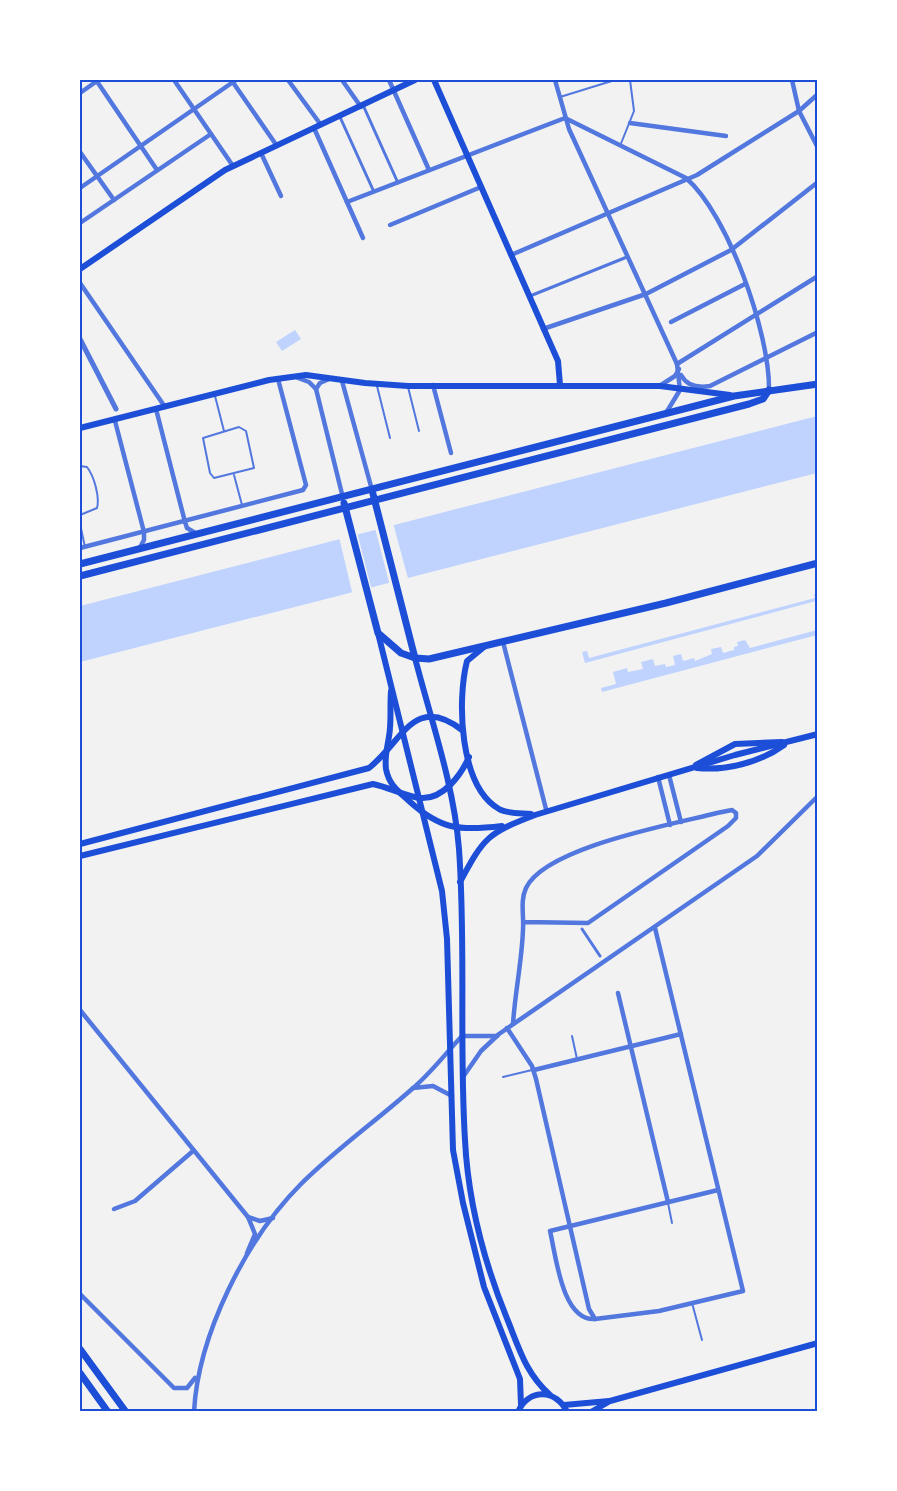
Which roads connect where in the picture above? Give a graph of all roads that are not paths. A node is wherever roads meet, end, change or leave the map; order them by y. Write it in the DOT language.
graph roads {
  1 [pos="97,80"];
  2 [pos="174,80"];
  3 [pos="233,80"];
  4 [pos="288,80"];
  5 [pos="342,80"];
  6 [pos="389,80"];
  7 [pos="415,80"];
  8 [pos="434,80"];
  9 [pos="555,80"];
  10 [pos="615,80"];
  11 [pos="630,80"];
  12 [pos="792,80"];
  13 [pos="394,91"];
  14 [pos="80,93"];
  15 [pos="818,94"];
  16 [pos="560,97"];
  17 [pos="362,106"];
  18 [pos="193,108"];
  19 [pos="799,111"];
  20 [pos="340,116"];
  21 [pos="566,118"];
  22 [pos="630,123"];
  23 [pos="318,127"];
  24 [pos="211,134"];
  25 [pos="726,136"];
  26 [pos="140,145"];
  27 [pos="277,146"];
  28 [pos="620,146"];
  29 [pos="818,148"];
  30 [pos="80,152"];
  31 [pos="261,153"];
  32 [pos="467,155"];
  33 [pos="233,166"];
  34 [pos="157,170"];
  35 [pos="429,170"];
  36 [pos="97,176"];
  37 [pos="686,178"];
  38 [pos="818,182"];
  39 [pos="398,183"];
  40 [pos="481,187"];
  41 [pos="80,188"];
  42 [pos="374,192"];
  43 [pos="281,196"];
  44 [pos="114,200"];
  45 [pos="347,202"];
  46 [pos="608,214"];
  47 [pos="80,223"];
  48 [pos="390,225"];
  49 [pos="363,238"];
  50 [pos="731,250"];
  51 [pos="511,255"];
  52 [pos="628,256"];
  53 [pos="80,269"];
  54 [pos="818,276"];
  55 [pos="80,283"];
  56 [pos="745,284"];
  57 [pos="646,294"];
  58 [pos="529,297"];
  59 [pos="757,315"];
  60 [pos="671,322"];
  61 [pos="543,328"];
  62 [pos="818,332"];
  63 [pos="80,339"];
  64 [pos="765,358"];
  65 [pos="678,369"];
  66 [pos="289,378"];
  67 [pos="278,379"];
  68 [pos="330,379"];
  69 [pos="342,381"];
  70 [pos="377,384"];
  71 [pos="818,384"];
  72 [pos="560,385"];
  73 [pos="408,386"];
  74 [pos="433,386"];
  75 [pos="660,386"];
  76 [pos="316,389"];
  77 [pos="680,390"];
  78 [pos="769,390"];
  79 [pos="214,394"];
  80 [pos="734,396"];
  81 [pos="165,407"];
  82 [pos="116,409"];
  83 [pos="156,410"];
  84 [pos="141,414"];
  85 [pos="664,414"];
  86 [pos="115,422"];
  87 [pos="104,423"];
  88 [pos="80,428"];
  89 [pos="224,431"];
  90 [pos="419,431"];
  91 [pos="390,438"];
  92 [pos="451,453"];
  93 [pos="80,466"];
  94 [pos="234,474"];
  95 [pos="372,490"];
  96 [pos="343,498"];
  97 [pos="375,500"];
  98 [pos="243,507"];
  99 [pos="345,508"];
  100 [pos="80,515"];
  101 [pos="185,522"];
  102 [pos="80,524"];
  103 [pos="144,532"];
  104 [pos="197,534"];
  105 [pos="82,548"];
  106 [pos="139,549"];
  107 [pos="818,563"];
  108 [pos="80,564"];
  109 [pos="80,576"];
  110 [pos="378,633"];
  111 [pos="502,642"];
  112 [pos="484,646"];
  113 [pos="415,658"];
  114 [pos="391,685"];
  115 [pos="430,717"];
  116 [pos="462,730"];
  117 [pos="403,731"];
  118 [pos="818,734"];
  119 [pos="787,743"];
  120 [pos="385,755"];
  121 [pos="469,757"];
  122 [pos="694,767"];
  123 [pos="669,775"];
  124 [pos="657,778"];
  125 [pos="448,787"];
  126 [pos="393,788"];
  127 [pos="818,796"];
  128 [pos="420,798"];
  129 [pos="546,809"];
  130 [pos="535,814"];
  131 [pos="424,816"];
  132 [pos="681,822"];
  133 [pos="508,825"];
  134 [pos="670,825"];
  135 [pos="455,828"];
  136 [pos="80,844"];
  137 [pos="80,856"];
  138 [pos="460,883"];
  139 [pos="524,922"];
  140 [pos="655,928"];
  141 [pos="582,929"];
  142 [pos="600,956"];
  143 [pos="618,993"];
  144 [pos="80,1010"];
  145 [pos="513,1024"];
  146 [pos="507,1028"];
  147 [pos="681,1034"];
  148 [pos="462,1036"];
  149 [pos="497,1036"];
  150 [pos="572,1036"];
  151 [pos="631,1046"];
  152 [pos="451,1048"];
  153 [pos="577,1059"];
  154 [pos="534,1070"];
  155 [pos="463,1077"];
  156 [pos="502,1077"];
  157 [pos="413,1088"];
  158 [pos="452,1096"];
  159 [pos="193,1151"];
  160 [pos="718,1190"];
  161 [pos="668,1202"];
  162 [pos="114,1209"];
  163 [pos="248,1218"];
  164 [pos="273,1218"];
  165 [pos="672,1224"];
  166 [pos="571,1226"];
  167 [pos="244,1261"];
  168 [pos="80,1294"];
  169 [pos="692,1303"];
  170 [pos="589,1309"];
  171 [pos="575,1312"];
  172 [pos="595,1319"];
  173 [pos="702,1340"];
  174 [pos="818,1343"];
  175 [pos="80,1349"];
  176 [pos="80,1373"];
  177 [pos="196,1377"];
  178 [pos="550,1395"];
  179 [pos="610,1401"];
  180 [pos="520,1408"];
  181 [pos="565,1408"];
  182 [pos="108,1412"];
  183 [pos="126,1412"];
  184 [pos="194,1412"];
  185 [pos="591,1412"];
  1 -- 14 [label="street"];
  1 -- 26 [label="street"];
  2 -- 18 [label="street"];
  3 -- 18 [label="street"];
  3 -- 27 [label="street"];
  4 -- 23 [label="street"];
  5 -- 17 [label="street"];
  6 -- 13 [label="street"];
  7 -- 13 [label="main road"];
  8 -- 32 [label="main road"];
  9 -- 16 [label="street"];
  10 -- 16 [label="lane"];
  11 -- 22 [label="lane"];
  12 -- 19 [label="street"];
  13 -- 17 [label="main road"];
  13 -- 35 [label="street"];
  15 -- 19 [label="street"];
  16 -- 21 [label="street"];
  17 -- 20 [label="main road"];
  17 -- 39 [label="street"];
  18 -- 24 [label="street"];
  18 -- 26 [label="street"];
  19 -- 29 [label="street"];
  19 -- 37 [label="street"];
  20 -- 23 [label="main road"];
  20 -- 42 [label="street"];
  21 -- 28 [label="street"];
  21 -- 32 [label="street"];
  21 -- 46 [label="street"];
  22 -- 25 [label="street"];
  22 -- 28 [label="lane"];
  23 -- 27 [label="main road"];
  23 -- 45 [label="street"];
  24 -- 33 [label="street"];
  24 -- 34 [label="street"];
  26 -- 34 [label="street"];
  26 -- 36 [label="street"];
  27 -- 31 [label="main road"];
  28 -- 37 [label="street"];
  30 -- 36 [label="street"];
  31 -- 33 [label="main road"];
  31 -- 43 [label="street"];
  32 -- 35 [label="street"];
  32 -- 40 [label="main road"];
  33 -- 53 [label="main road"];
  34 -- 44 [label="street"];
  35 -- 39 [label="street"];
  36 -- 41 [label="street"];
  36 -- 44 [label="street"];
  37 -- 46 [label="street"];
  37 -- 50 [label="street"];
  38 -- 50 [label="street"];
  39 -- 42 [label="street"];
  40 -- 48 [label="street"];
  40 -- 51 [label="main road"];
  42 -- 45 [label="street"];
  44 -- 47 [label="street"];
  45 -- 49 [label="street"];
  46 -- 51 [label="street"];
  46 -- 52 [label="street"];
  50 -- 56 [label="street"];
  50 -- 57 [label="street"];
  51 -- 58 [label="main road"];
  52 -- 57 [label="street"];
  52 -- 58 [label="street"];
  54 -- 59 [label="street"];
  55 -- 81 [label="street"];
  56 -- 59 [label="street"];
  56 -- 60 [label="street"];
  57 -- 61 [label="street"];
  57 -- 65 [label="street"];
  58 -- 61 [label="main road"];
  59 -- 64 [label="street"];
  59 -- 65 [label="street"];
  61 -- 72 [label="main road"];
  62 -- 64 [label="street"];
  63 -- 82 [label="street"];
  64 -- 65 [label="street"];
  64 -- 78 [label="street"];
  65 -- 75 [label="street"];
  65 -- 77 [label="street"];
  66 -- 67 [label="main road"];
  66 -- 68 [label="main road"];
  66 -- 76 [label="street"];
  67 -- 79 [label="main road"];
  67 -- 98 [label="street"];
  68 -- 69 [label="main road"];
  68 -- 76 [label="street"];
  69 -- 70 [label="main road"];
  69 -- 95 [label="street"];
  70 -- 73 [label="main road"];
  70 -- 91 [label="lane"];
  71 -- 78 [label="main road"];
  72 -- 74 [label="main road"];
  72 -- 75 [label="main road"];
  73 -- 74 [label="main road"];
  73 -- 90 [label="lane"];
  74 -- 92 [label="street"];
  75 -- 77 [label="main road"];
  76 -- 96 [label="street"];
  77 -- 80 [label="main road"];
  77 -- 85 [label="street"];
  78 -- 80 [label="main road"];
  78 -- 97 [label="main road"];
  79 -- 81 [label="main road"];
  79 -- 89 [label="lane"];
  80 -- 85 [label="main road"];
  81 -- 83 [label="main road"];
  82 -- 84 [label="street"];
  82 -- 87 [label="street"];
  83 -- 84 [label="main road"];
  83 -- 101 [label="street"];
  84 -- 86 [label="main road"];
  85 -- 95 [label="main road"];
  86 -- 87 [label="main road"];
  86 -- 103 [label="street"];
  87 -- 88 [label="main road"];
  89 -- 94 [label="lane"];
  89 -- 94 [label="lane"];
  93 -- 100 [label="lane"];
  94 -- 98 [label="lane"];
  95 -- 96 [label="main road"];
  95 -- 97 [label="main road"];
  96 -- 99 [label="main road"];
  96 -- 104 [label="main road"];
  97 -- 99 [label="main road"];
  97 -- 113 [label="main road"];
  98 -- 101 [label="street"];
  99 -- 109 [label="main road"];
  99 -- 110 [label="main road"];
  101 -- 103 [label="street"];
  101 -- 104 [label="street"];
  102 -- 105 [label="lane"];
  103 -- 105 [label="street"];
  103 -- 106 [label="street"];
  104 -- 106 [label="main road"];
  106 -- 108 [label="main road"];
  107 -- 111 [label="main road"];
  110 -- 113 [label="main road"];
  110 -- 114 [label="main road"];
  111 -- 112 [label="main road"];
  111 -- 129 [label="street"];
  112 -- 113 [label="main road"];
  112 -- 116 [label="main road"];
  113 -- 115 [label="main road"];
  114 -- 117 [label="main road"];
  114 -- 120 [label="main road"];
  115 -- 116 [label="main road"];
  115 -- 117 [label="main road"];
  115 -- 125 [label="main road"];
  116 -- 121 [label="main road"];
  117 -- 120 [label="main road"];
  117 -- 128 [label="main road"];
  118 -- 119 [label="main road"];
  119 -- 122 [label="main road"];
  119 -- 122 [label="main road"];
  119 -- 122 [label="main road"];
  120 -- 126 [label="main road"];
  120 -- 136 [label="main road"];
  121 -- 125 [label="main road"];
  121 -- 130 [label="main road"];
  122 -- 123 [label="main road"];
  123 -- 124 [label="main road"];
  123 -- 132 [label="street"];
  124 -- 129 [label="main road"];
  124 -- 130 [label="main road"];
  124 -- 134 [label="street"];
  125 -- 128 [label="main road"];
  125 -- 135 [label="main road"];
  126 -- 128 [label="main road"];
  126 -- 131 [label="main road"];
  126 -- 137 [label="main road"];
  127 -- 140 [label="street"];
  128 -- 131 [label="main road"];
  129 -- 130 [label="main road"];
  130 -- 133 [label="main road"];
  131 -- 135 [label="main road"];
  131 -- 152 [label="main road"];
  132 -- 134 [label="street"];
  132 -- 139 [label="street"];
  133 -- 135 [label="main road"];
  133 -- 138 [label="main road"];
  134 -- 139 [label="street"];
  135 -- 138 [label="main road"];
  138 -- 148 [label="main road"];
  139 -- 145 [label="street"];
  140 -- 145 [label="street"];
  140 -- 147 [label="street"];
  141 -- 142 [label="street"];
  143 -- 151 [label="street"];
  144 -- 159 [label="street"];
  145 -- 146 [label="street"];
  146 -- 149 [label="street"];
  146 -- 154 [label="street"];
  147 -- 151 [label="street"];
  147 -- 160 [label="street"];
  148 -- 149 [label="street"];
  148 -- 152 [label="street"];
  148 -- 155 [label="main road"];
  149 -- 155 [label="street"];
  150 -- 153 [label="lane"];
  151 -- 153 [label="street"];
  151 -- 161 [label="street"];
  152 -- 157 [label="street"];
  152 -- 158 [label="main road"];
  153 -- 154 [label="street"];
  154 -- 156 [label="lane"];
  154 -- 166 [label="street"];
  155 -- 178 [label="main road"];
  157 -- 158 [label="street"];
  157 -- 164 [label="street"];
  158 -- 180 [label="main road"];
  159 -- 162 [label="street"];
  159 -- 163 [label="street"];
  160 -- 161 [label="street"];
  160 -- 169 [label="street"];
  161 -- 165 [label="lane"];
  161 -- 166 [label="street"];
  163 -- 164 [label="street"];
  163 -- 167 [label="street"];
  164 -- 167 [label="street"];
  166 -- 170 [label="street"];
  166 -- 171 [label="street"];
  167 -- 177 [label="street"];
  168 -- 177 [label="street"];
  169 -- 172 [label="street"];
  169 -- 173 [label="lane"];
  170 -- 171 [label="street"];
  170 -- 172 [label="street"];
  171 -- 172 [label="street"];
  174 -- 179 [label="main road"];
  175 -- 183 [label="main road"];
  176 -- 182 [label="main road"];
  177 -- 184 [label="street"];
  178 -- 180 [label="main road"];
  178 -- 181 [label="main road"];
  179 -- 181 [label="main road"];
  179 -- 185 [label="main road"];
}
